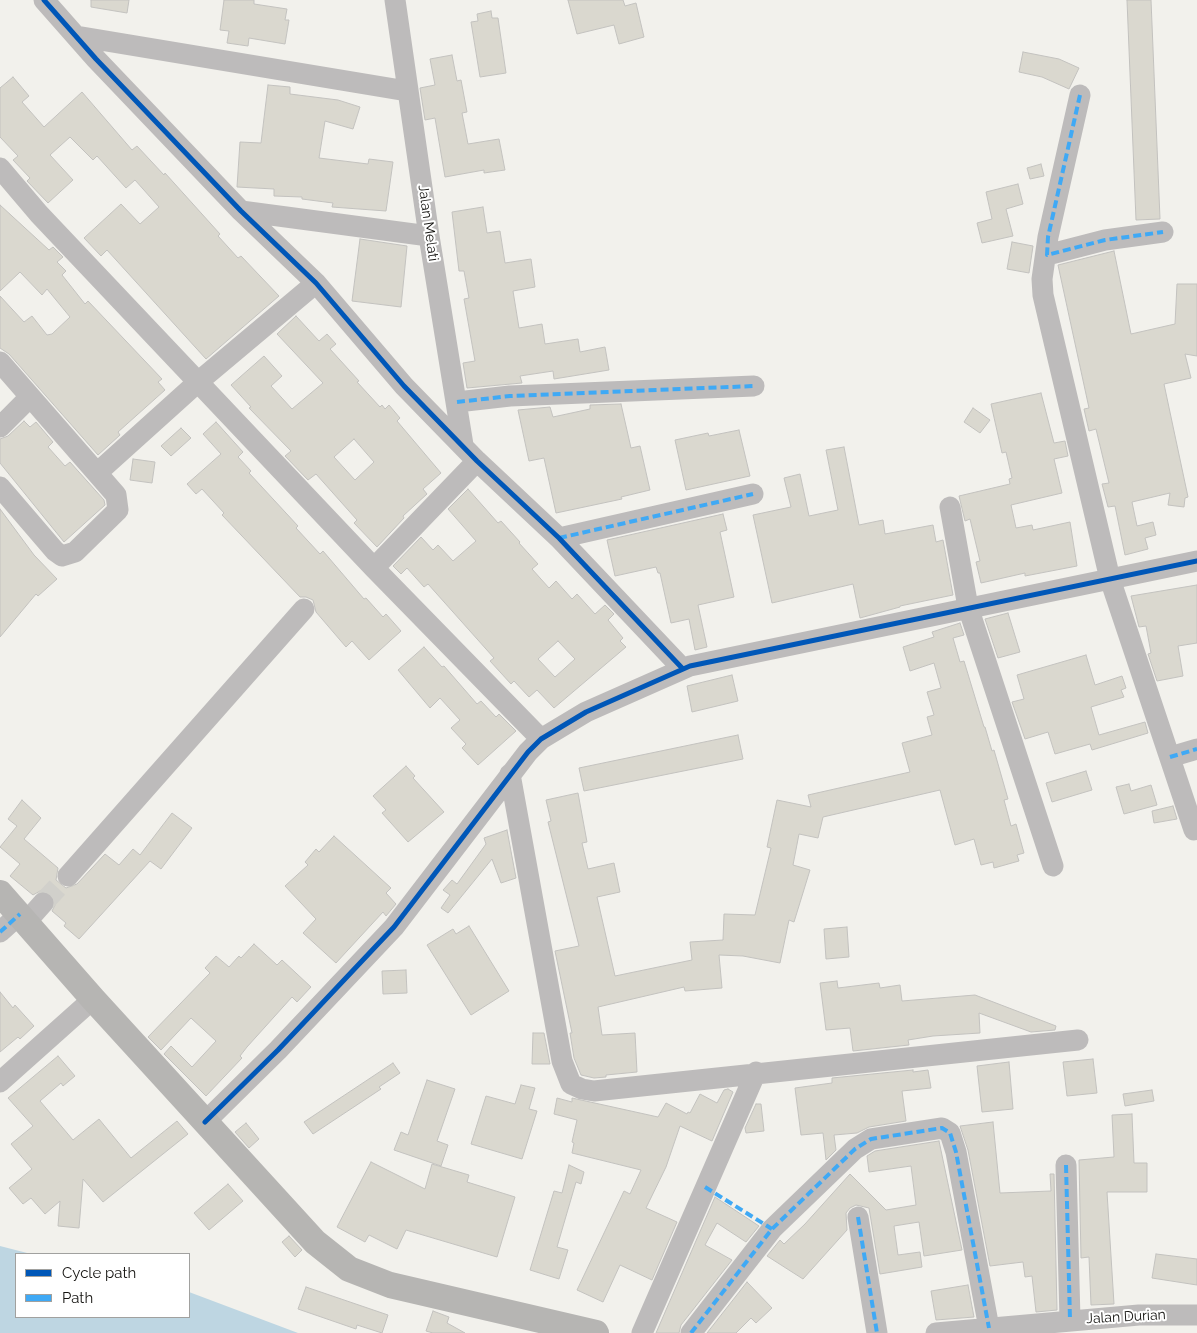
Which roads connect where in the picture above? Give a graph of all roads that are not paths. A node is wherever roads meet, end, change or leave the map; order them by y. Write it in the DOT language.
graph roads {
  1 [pos="44,0"];
  2 [pos="395,0"];
  3 [pos="76,36"];
  4 [pos="408,91"];
  5 [pos="1080,95"];
  6 [pos="0,168"];
  7 [pos="241,211"];
  8 [pos="1163,232"];
  9 [pos="429,236"];
  10 [pos="1047,255"];
  11 [pos="316,283"];
  12 [pos="0,362"];
  13 [pos="198,382"];
  14 [pos="754,386"];
  15 [pos="30,397"];
  16 [pos="457,402"];
  17 [pos="0,427"];
  18 [pos="462,445"];
  19 [pos="477,461"];
  20 [pos="97,473"];
  21 [pos="0,487"];
  22 [pos="753,494"];
  23 [pos="950,507"];
  24 [pos="559,538"];
  25 [pos="1197,561"];
  26 [pos="374,568"];
  27 [pos="1110,579"];
  28 [pos="968,607"];
  29 [pos="304,609"];
  30 [pos="682,668"];
  31 [pos="542,739"];
  32 [pos="1197,749"];
  33 [pos="1170,757"];
  34 [pos="510,774"];
  35 [pos="1194,830"];
  36 [pos="1053,866"];
  37 [pos="68,876"];
  38 [pos="0,893"];
  39 [pos="30,913"];
  40 [pos="0,932"];
  41 [pos="93,999"];
  42 [pos="1078,1040"];
  43 [pos="756,1072"];
  44 [pos="0,1082"];
  45 [pos="205,1122"];
  46 [pos="1066,1165"];
  47 [pos="858,1218"];
  48 [pos="1070,1320"];
  49 [pos="1194,1321"];
  50 [pos="1002,1329"];
  51 [pos="596,1333"];
  52 [pos="642,1333"];
  53 [pos="691,1333"];
  54 [pos="877,1333"];
  55 [pos="936,1333"];
  1 -- 3 [label="street"];
  2 -- 4 [label="street, Jalan Melati"];
  3 -- 4 [label="street"];
  3 -- 7 [label="street"];
  4 -- 9 [label="street, Jalan Melati"];
  5 -- 10 [label="street"];
  6 -- 13 [label="street"];
  7 -- 9 [label="street"];
  7 -- 11 [label="street"];
  8 -- 10 [label="street"];
  9 -- 16 [label="street, Jalan Melati"];
  10 -- 27 [label="street"];
  11 -- 13 [label="street"];
  11 -- 18 [label="street"];
  12 -- 15 [label="street"];
  13 -- 20 [label="street"];
  13 -- 26 [label="street"];
  14 -- 16 [label="street"];
  15 -- 17 [label="street"];
  15 -- 20 [label="street"];
  16 -- 18 [label="street, Jalan Melati"];
  18 -- 19 [label="street"];
  19 -- 24 [label="street"];
  19 -- 26 [label="street"];
  20 -- 21 [label="street"];
  22 -- 24 [label="street"];
  23 -- 28 [label="street"];
  24 -- 30 [label="street"];
  25 -- 27 [label="street"];
  26 -- 31 [label="street"];
  27 -- 28 [label="street"];
  27 -- 33 [label="street"];
  28 -- 30 [label="street"];
  28 -- 36 [label="street"];
  29 -- 37 [label="street"];
  30 -- 31 [label="street"];
  31 -- 34 [label="street"];
  32 -- 33 [label="street"];
  33 -- 35 [label="street"];
  34 -- 43 [label="street"];
  34 -- 45 [label="street"];
  38 -- 39 [label="main road"];
  39 -- 40 [label="street"];
  39 -- 41 [label="main road"];
  41 -- 44 [label="street"];
  41 -- 45 [label="main road"];
  42 -- 43 [label="street"];
  43 -- 52 [label="street"];
  45 -- 51 [label="main road"];
  46 -- 48 [label="street"];
  47 -- 54 [label="street"];
  48 -- 49 [label="street, Jalan Durian"];
  48 -- 50 [label="street, Jalan Durian"];
  50 -- 53 [label="street"];
  50 -- 55 [label="street, Jalan Durian"];
}
